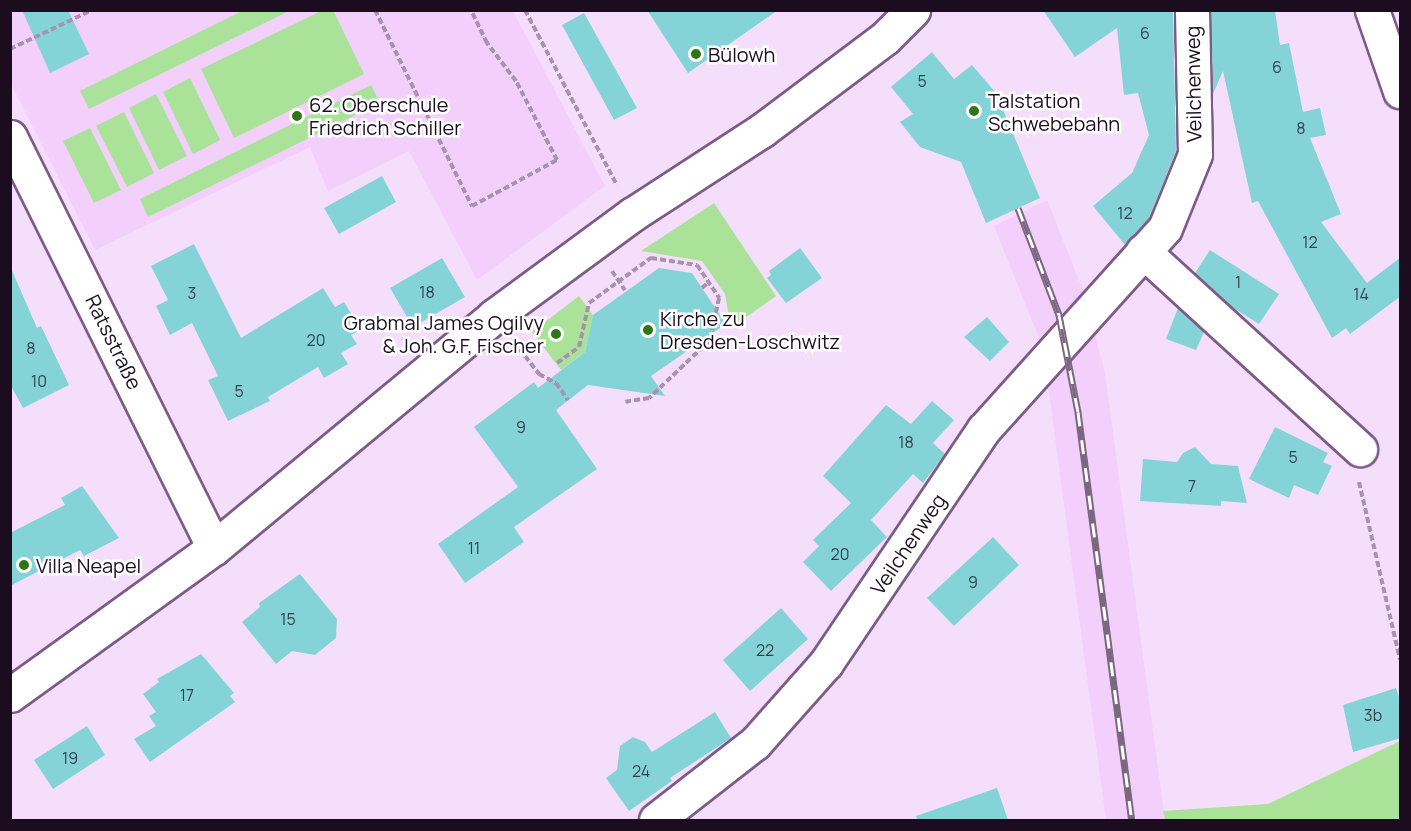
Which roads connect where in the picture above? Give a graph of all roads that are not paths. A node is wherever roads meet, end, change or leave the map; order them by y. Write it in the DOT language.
graph roads {
  1 [pos="913,10"];
  2 [pos="1192,10"];
  3 [pos="1372,10"];
  4 [pos="1401,91"];
  5 [pos="10,137"];
  6 [pos="1143,251"];
  7 [pos="1360,461"];
  8 [pos="214,548"];
  9 [pos="10,695"];
  10 [pos="656,820"];
  1 -- 8 [label="street"];
  2 -- 6 [label="street, Veilchenweg"];
  3 -- 4 [label="street"];
  5 -- 8 [label="street, Ratsstraße"];
  6 -- 7 [label="street"];
  6 -- 10 [label="street, Veilchenweg"];
  8 -- 9 [label="street"];
}
